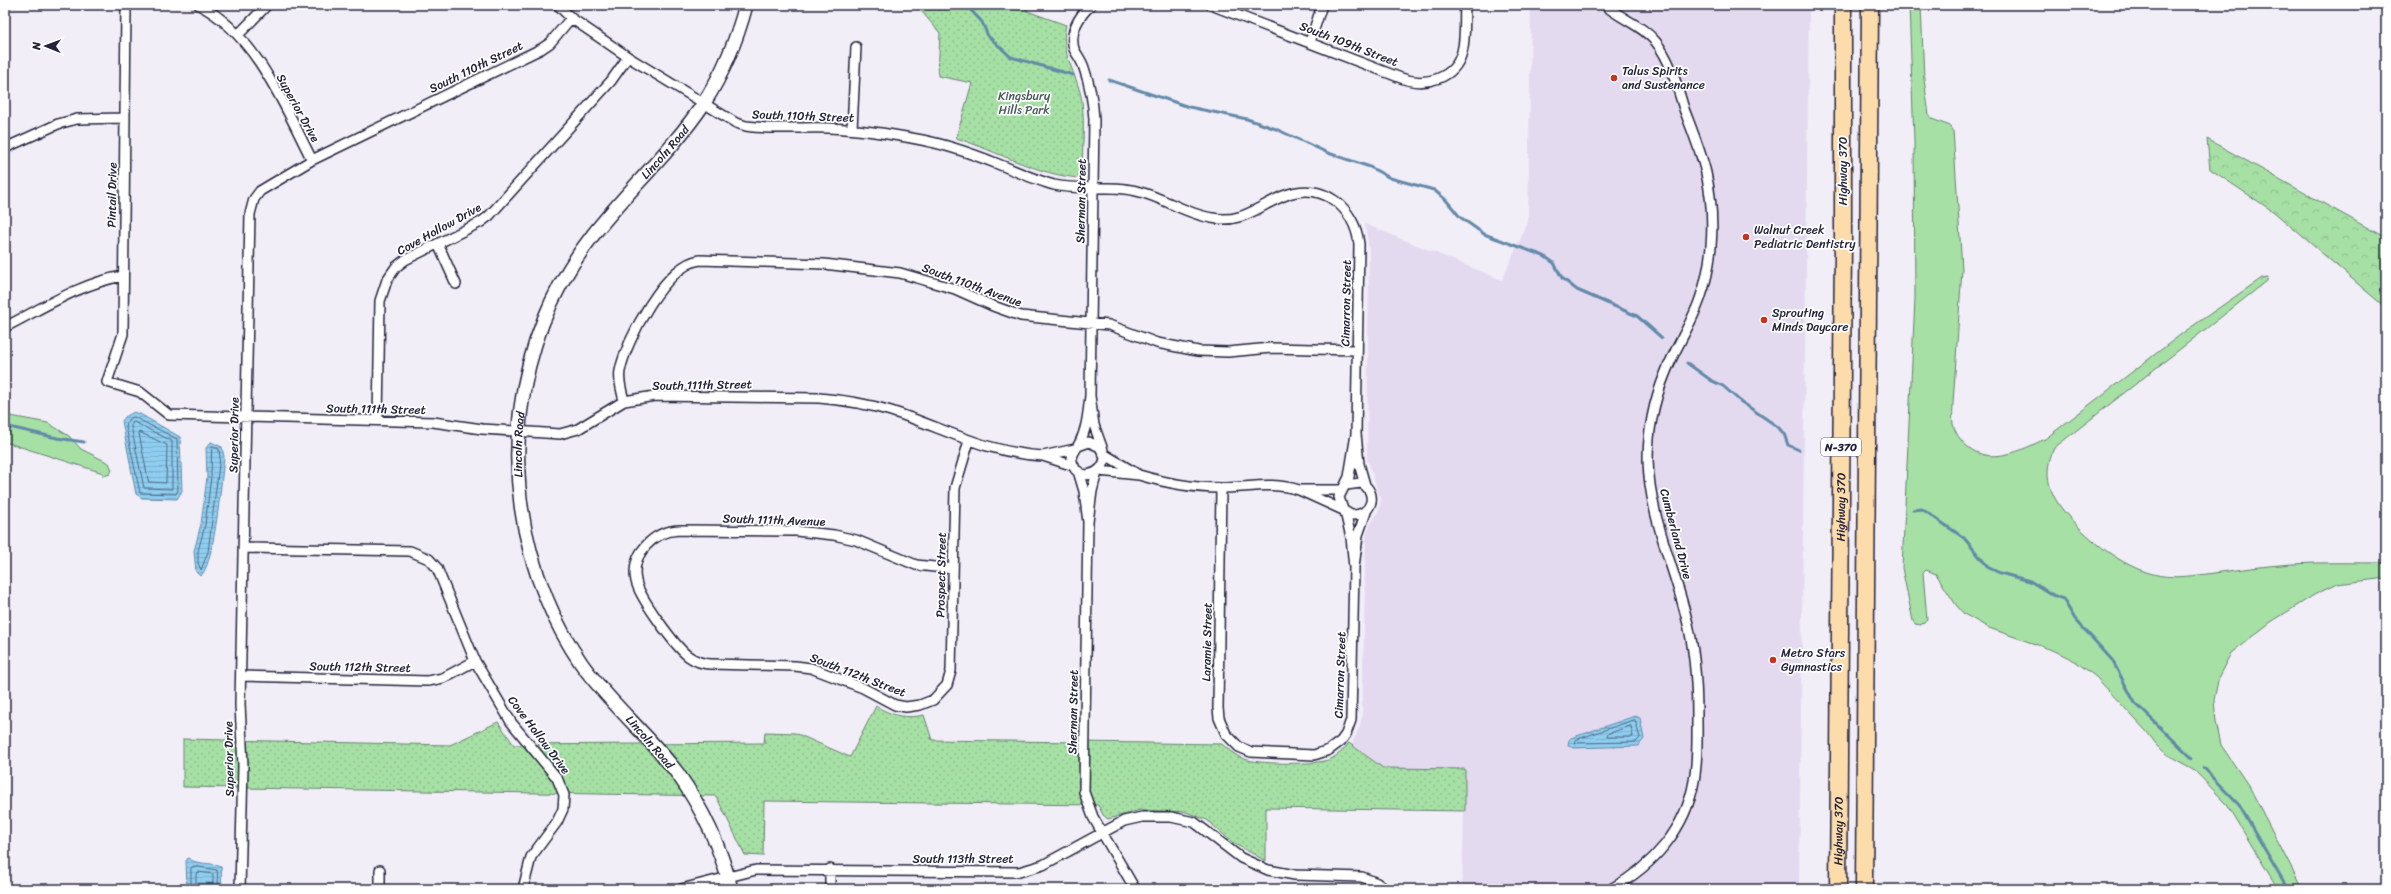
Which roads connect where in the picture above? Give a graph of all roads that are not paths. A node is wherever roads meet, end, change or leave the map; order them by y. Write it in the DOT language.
graph roads {
  1 [pos="126,5"];
  2 [pos="199,5"];
  3 [pos="267,5"];
  4 [pos="558,5"];
  5 [pos="746,5"];
  6 [pos="1091,5"];
  7 [pos="1211,5"];
  8 [pos="1322,5"];
  9 [pos="1465,5"];
  10 [pos="1605,5"];
  11 [pos="1843,5"];
  12 [pos="1870,5"];
  13 [pos="571,18"];
  14 [pos="238,35"];
  15 [pos="1310,42"];
  16 [pos="856,47"];
  17 [pos="628,57"];
  18 [pos="703,103"];
  19 [pos="125,118"];
  20 [pos="852,129"];
  21 [pos="5,148"];
  22 [pos="312,160"];
  23 [pos="1093,188"];
  24 [pos="1318,194"];
  25 [pos="438,244"];
  26 [pos="123,276"];
  27 [pos="456,284"];
  28 [pos="1091,322"];
  29 [pos="5,327"];
  30 [pos="1357,350"];
  31 [pos="107,382"];
  32 [pos="1090,396"];
  33 [pos="624,401"];
  34 [pos="246,418"];
  35 [pos="378,420"];
  36 [pos="518,432"];
  37 [pos="1356,434"];
  38 [pos="969,442"];
  39 [pos="1076,448"];
  40 [pos="1104,452"];
  41 [pos="1043,456"];
  42 [pos="1076,468"];
  43 [pos="1098,471"];
  44 [pos="1139,475"];
  45 [pos="1365,485"];
  46 [pos="1221,488"];
  47 [pos="1343,488"];
  48 [pos="1299,490"];
  49 [pos="1344,511"];
  50 [pos="1366,512"];
  51 [pos="1088,522"];
  52 [pos="244,548"];
  53 [pos="1354,567"];
  54 [pos="953,568"];
  55 [pos="635,572"];
  56 [pos="475,662"];
  57 [pos="241,676"];
  58 [pos="929,702"];
  59 [pos="1280,754"];
  60 [pos="1102,833"];
  61 [pos="830,869"];
  62 [pos="380,870"];
  63 [pos="730,883"];
  64 [pos="240,889"];
  65 [pos="380,889"];
  66 [pos="523,889"];
  67 [pos="681,889"];
  68 [pos="830,889"];
  69 [pos="1135,889"];
  70 [pos="1384,889"];
  71 [pos="1611,889"];
  72 [pos="1838,889"];
  73 [pos="1864,889"];
  1 -- 19 [label="street, Pintail Drive"];
  2 -- 14 [label="street"];
  3 -- 14 [label="street"];
  4 -- 13 [label="street"];
  5 -- 18 [label="street, Lincoln Road"];
  6 -- 23 [label="street, Sherman Street"];
  7 -- 15 [label="street, South 109th Street"];
  8 -- 15 [label="street"];
  9 -- 15 [label="street, South 109th Street"];
  10 -- 71 [label="street, Cumberland Drive"];
  11 -- 72 [label="highway, Highway 370 / N-370"];
  12 -- 73 [label="highway, Highway 370 / N-370"];
  13 -- 17 [label="street, South 110th Street"];
  13 -- 22 [label="street, South 110th Street"];
  14 -- 22 [label="street, Superior Drive"];
  16 -- 20 [label="street"];
  17 -- 18 [label="street, South 110th Street"];
  17 -- 25 [label="street, Cove Hollow Drive"];
  18 -- 20 [label="street, South 110th Street"];
  18 -- 36 [label="street, Lincoln Road"];
  19 -- 21 [label="street"];
  19 -- 26 [label="street, Pintail Drive"];
  20 -- 23 [label="street, South 110th Street"];
  22 -- 34 [label="street, Superior Drive"];
  23 -- 24 [label="street, South 110th Street"];
  23 -- 28 [label="street, Sherman Street"];
  24 -- 30 [label="street, Cimarron Street"];
  25 -- 27 [label="street"];
  25 -- 35 [label="street, Cove Hollow Drive"];
  26 -- 29 [label="street"];
  26 -- 31 [label="street, Pintail Drive"];
  28 -- 30 [label="street, South 110th Avenue"];
  28 -- 32 [label="street, Sherman Street"];
  28 -- 33 [label="street, South 110th Avenue"];
  30 -- 37 [label="street, Cimarron Street"];
  31 -- 34 [label="street, South 111th Street"];
  32 -- 39 [label="street, Sherman Street"];
  32 -- 40 [label="street, Sherman Street"];
  33 -- 36 [label="street, South 111th Street"];
  33 -- 38 [label="street, South 111th Street"];
  34 -- 35 [label="street, South 111th Street"];
  34 -- 52 [label="street, Superior Drive"];
  35 -- 36 [label="street, South 111th Street"];
  36 -- 63 [label="street, Lincoln Road"];
  37 -- 45 [label="street, Cimarron Street"];
  37 -- 47 [label="street, Cimarron Street"];
  38 -- 41 [label="street, South 111th Street"];
  38 -- 54 [label="street, Prospect Street"];
  39 -- 40 [label="street"];
  39 -- 41 [label="street, South 111th Street"];
  39 -- 42 [label="street"];
  40 -- 43 [label="street"];
  40 -- 44 [label="street"];
  41 -- 42 [label="street, South 111th Street"];
  42 -- 43 [label="street"];
  42 -- 51 [label="street, Sherman Street"];
  43 -- 44 [label="street"];
  43 -- 51 [label="street, Sherman Street"];
  44 -- 46 [label="street"];
  45 -- 47 [label="street"];
  45 -- 50 [label="street"];
  46 -- 48 [label="street"];
  46 -- 59 [label="street, Laramie Street"];
  47 -- 48 [label="street"];
  47 -- 49 [label="street"];
  48 -- 49 [label="street"];
  49 -- 50 [label="street"];
  49 -- 53 [label="street, Cimarron Street"];
  50 -- 53 [label="street, Cimarron Street"];
  51 -- 60 [label="street, Sherman Street"];
  52 -- 56 [label="street"];
  52 -- 57 [label="street, Superior Drive"];
  53 -- 59 [label="street, Cimarron Street"];
  54 -- 55 [label="street, South 111th Avenue"];
  54 -- 58 [label="street, Prospect Street"];
  55 -- 58 [label="street, South 112th Street"];
  56 -- 57 [label="street, South 112th Street"];
  56 -- 66 [label="street, Cove Hollow Drive"];
  57 -- 64 [label="street, Superior Drive"];
  60 -- 61 [label="street, South 113th Street"];
  60 -- 69 [label="street, Sherman Street"];
  60 -- 70 [label="street, South 113th Street"];
  61 -- 63 [label="street, South 113th Street"];
  61 -- 68 [label="street"];
  62 -- 65 [label="street"];
  63 -- 67 [label="street, South 113th Street"];
}
